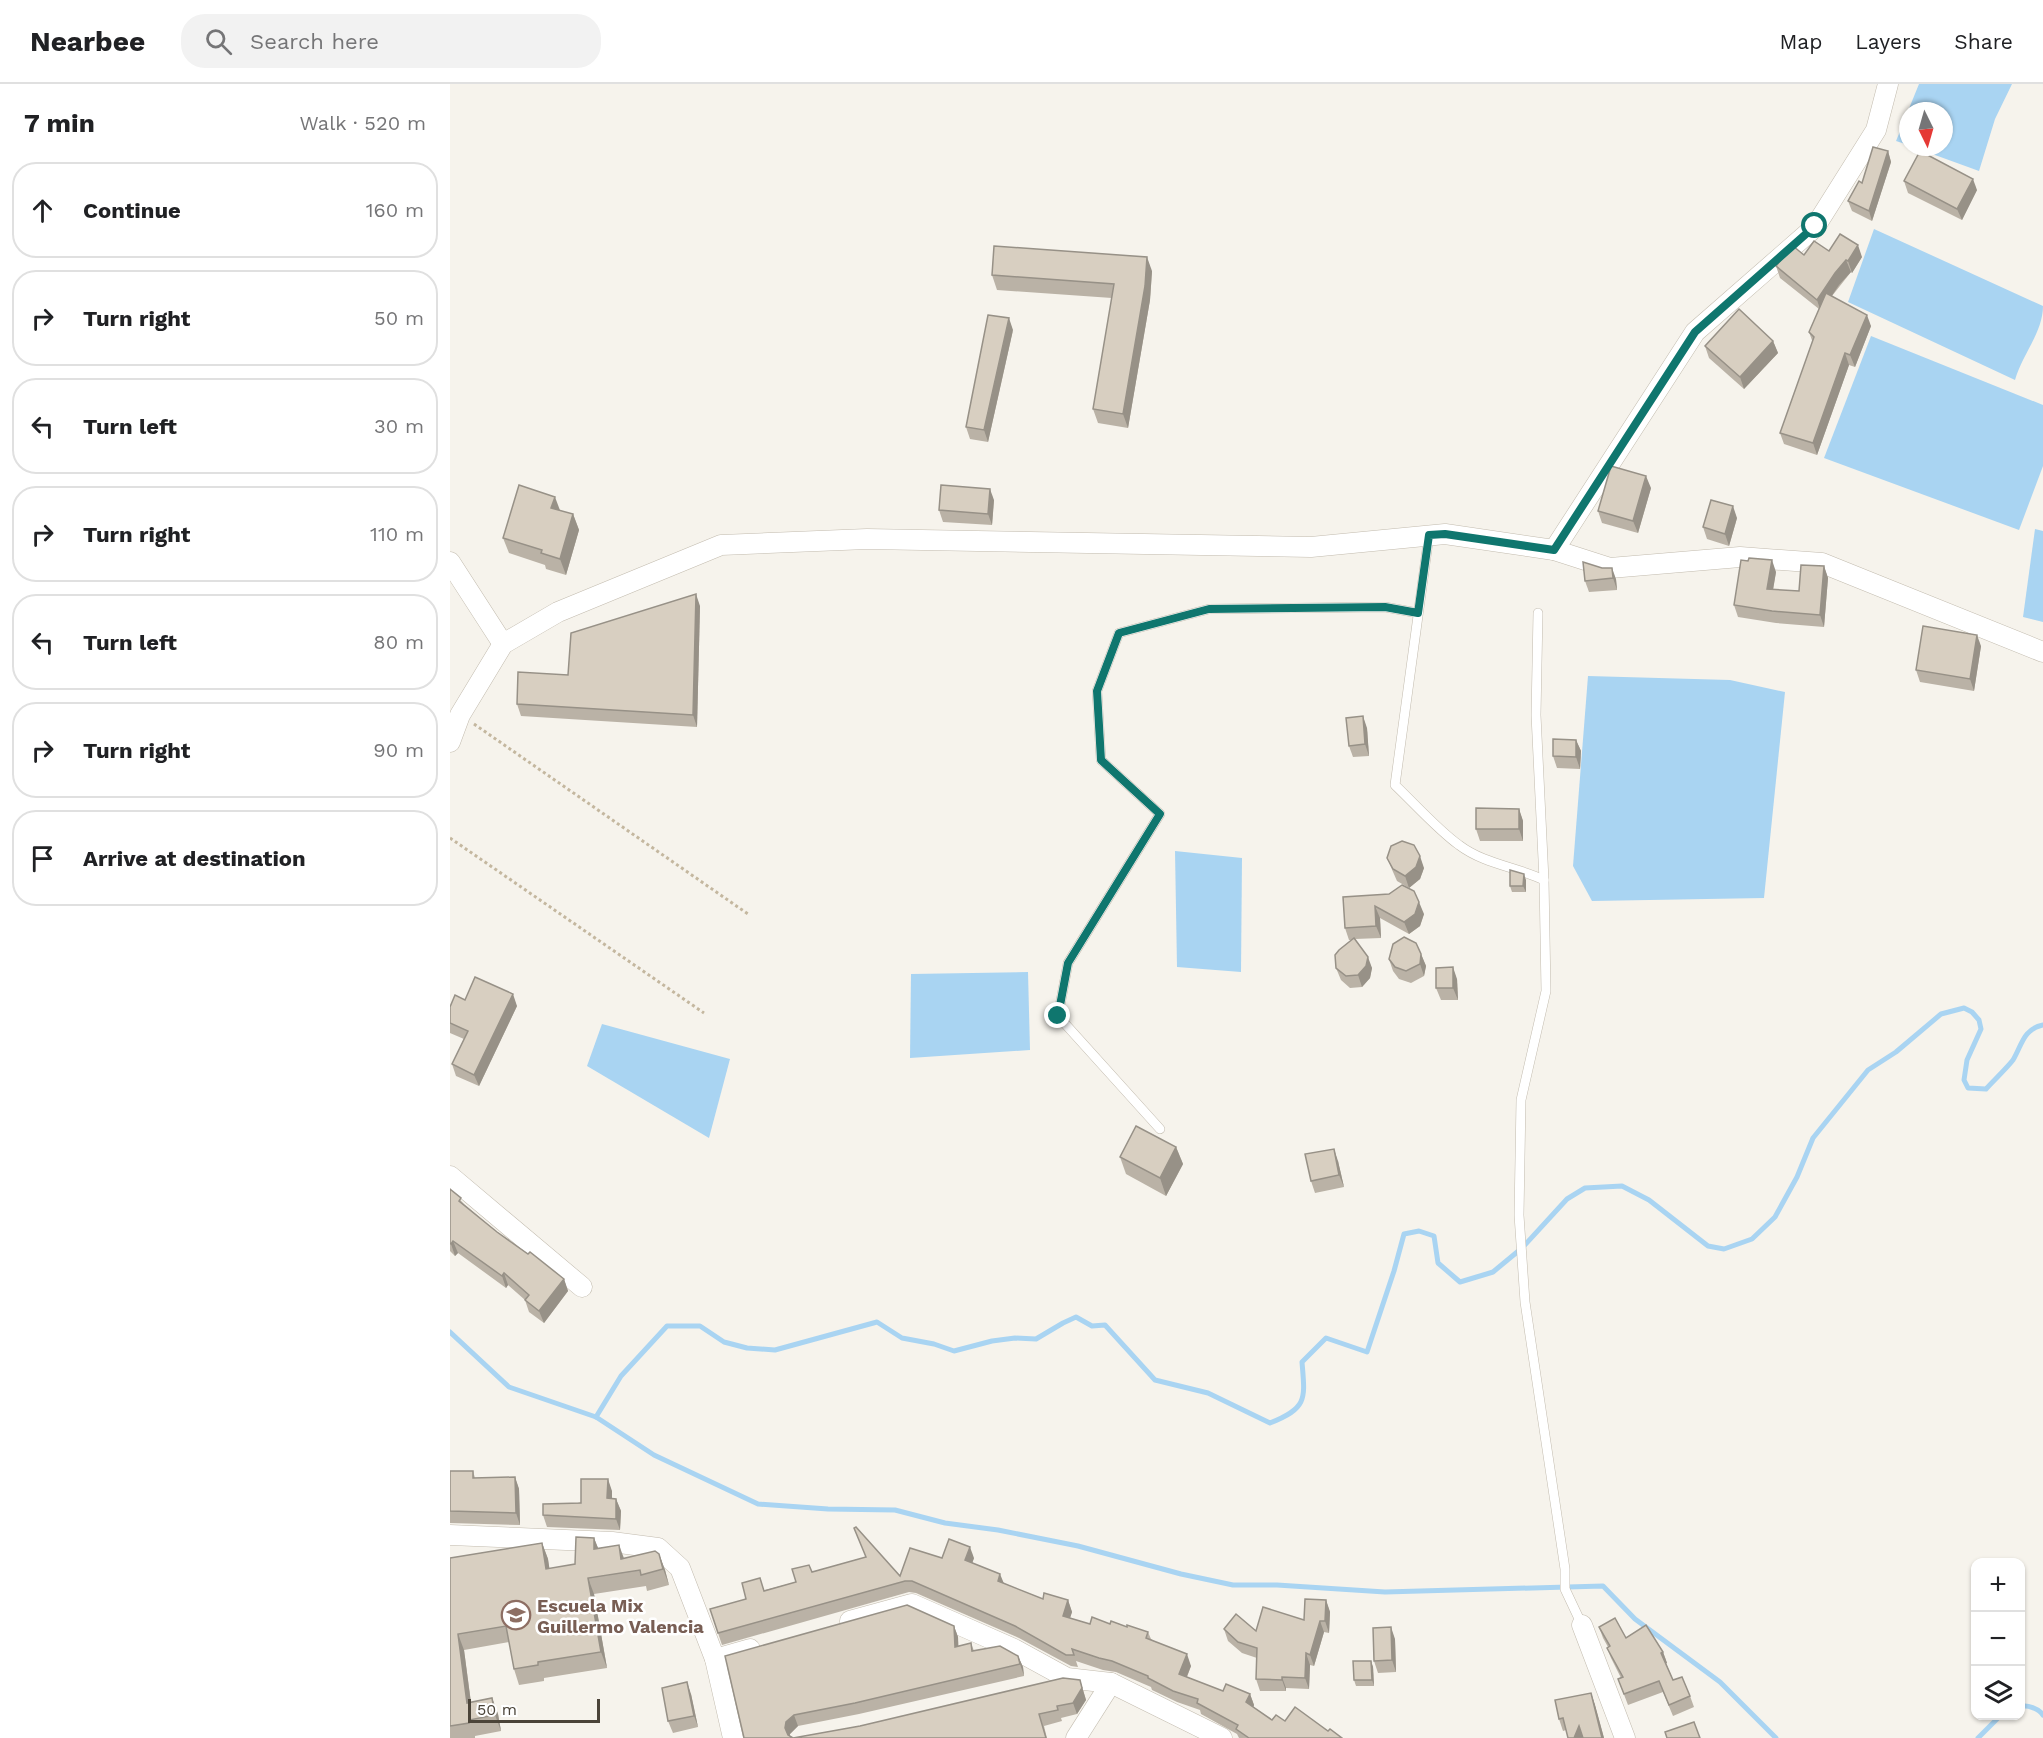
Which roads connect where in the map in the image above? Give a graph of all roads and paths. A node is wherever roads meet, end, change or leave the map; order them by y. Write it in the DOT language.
graph roads {
  1 [pos="1888,84"];
  2 [pos="1429,535"];
  3 [pos="1554,550"];
  4 [pos="450,562"];
  5 [pos="1418,613"];
  6 [pos="1538,613"];
  7 [pos="503,644"];
  8 [pos="2043,652"];
  9 [pos="460,715"];
  10 [pos="450,742"];
  11 [pos="450,838"];
  12 [pos="1544,880"];
  13 [pos="748,914"];
  14 [pos="704,1013"];
  15 [pos="1160,1129"];
  16 [pos="450,1176"];
  17 [pos="582,1287"];
  18 [pos="450,1535"];
  19 [pos="835,1625"];
  20 [pos="1582,1625"];
  21 [pos="770,1644"];
  22 [pos="715,1659"];
  23 [pos="1067,1678"];
  24 [pos="1044,1683"];
  25 [pos="1111,1683"];
  26 [pos="733,1738"];
  27 [pos="1076,1738"];
  28 [pos="1222,1738"];
  29 [pos="1625,1738"];
  1 -- 3 [label="street"];
  2 -- 3 [label="street"];
  2 -- 5 [label="lane"];
  2 -- 7 [label="street"];
  3 -- 8 [label="street"];
  4 -- 7 [label="street"];
  5 -- 12 [label="lane"];
  5 -- 15 [label="lane"];
  6 -- 12 [label="lane"];
  7 -- 9 [label="street"];
  9 -- 10 [label="street"];
  9 -- 13 [label="path"];
  11 -- 14 [label="path"];
  12 -- 20 [label="lane"];
  16 -- 17 [label="street"];
  18 -- 22 [label="street"];
  19 -- 23 [label="street"];
  20 -- 29 [label="street"];
  21 -- 22 [label="street"];
  22 -- 26 [label="street"];
  23 -- 24 [label="street"];
  23 -- 25 [label="street"];
  25 -- 27 [label="street"];
  25 -- 28 [label="street"];
}
